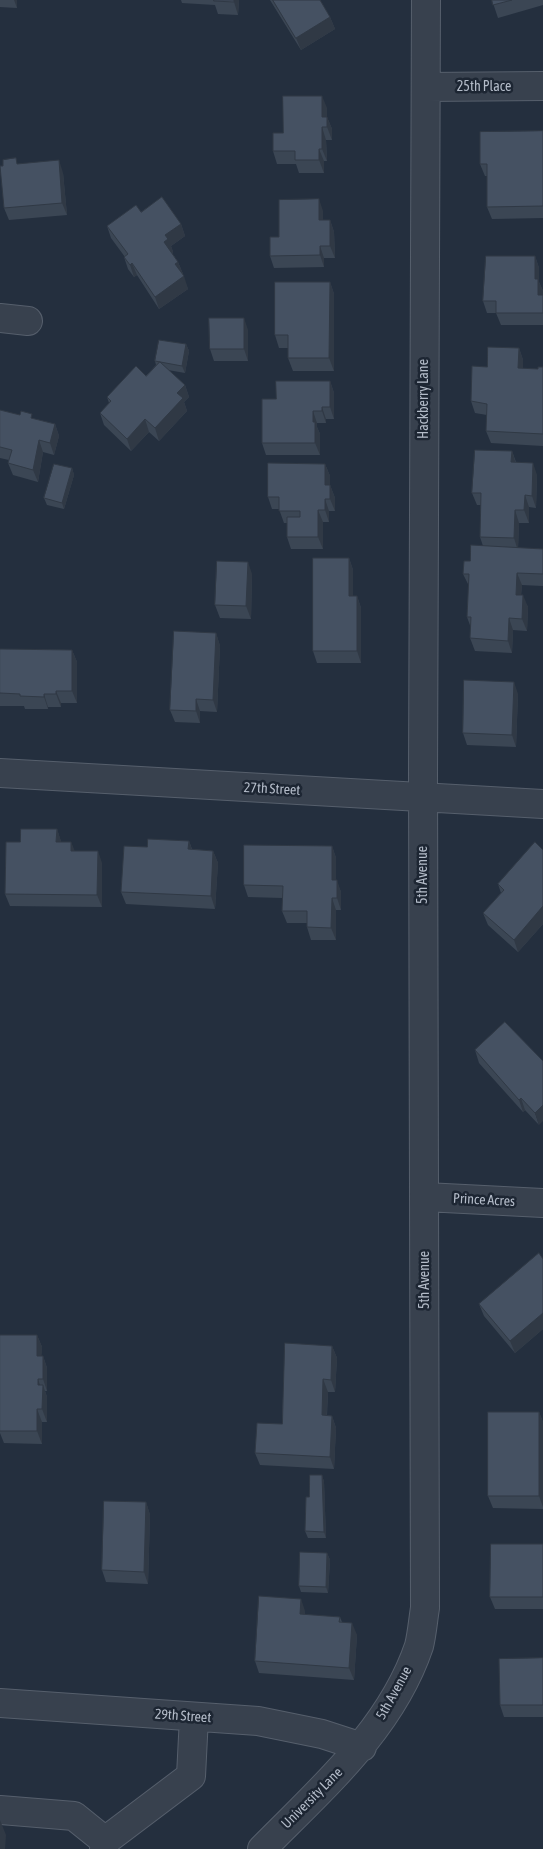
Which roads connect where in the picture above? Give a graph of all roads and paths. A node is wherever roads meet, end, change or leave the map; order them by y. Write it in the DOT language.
graph roads {
  1 [pos="426,0"];
  2 [pos="543,86"];
  3 [pos="426,88"];
  4 [pos="0,318"];
  5 [pos="28,320"];
  6 [pos="0,773"];
  7 [pos="423,797"];
  8 [pos="543,804"];
  9 [pos="425,1197"];
  10 [pos="543,1203"];
  11 [pos="0,1703"];
  12 [pos="194,1717"];
  13 [pos="362,1747"];
  14 [pos="0,1810"];
  15 [pos="104,1845"];
  16 [pos="262,1849"];
  1 -- 3 [label="street, Hackberry Lane"];
  2 -- 3 [label="street, 25th Place"];
  3 -- 7 [label="street, Hackberry Lane"];
  4 -- 5 [label="street"];
  6 -- 7 [label="street, 27th Street"];
  7 -- 8 [label="street, 27th Street"];
  7 -- 9 [label="street, 5th Avenue"];
  9 -- 10 [label="street, Prince Acres"];
  9 -- 13 [label="street, 5th Avenue"];
  11 -- 12 [label="street, 29th Street"];
  12 -- 13 [label="street, 29th Street"];
  12 -- 15 [label="street"];
  13 -- 16 [label="street, University Lane"];
  14 -- 15 [label="street"];
}
